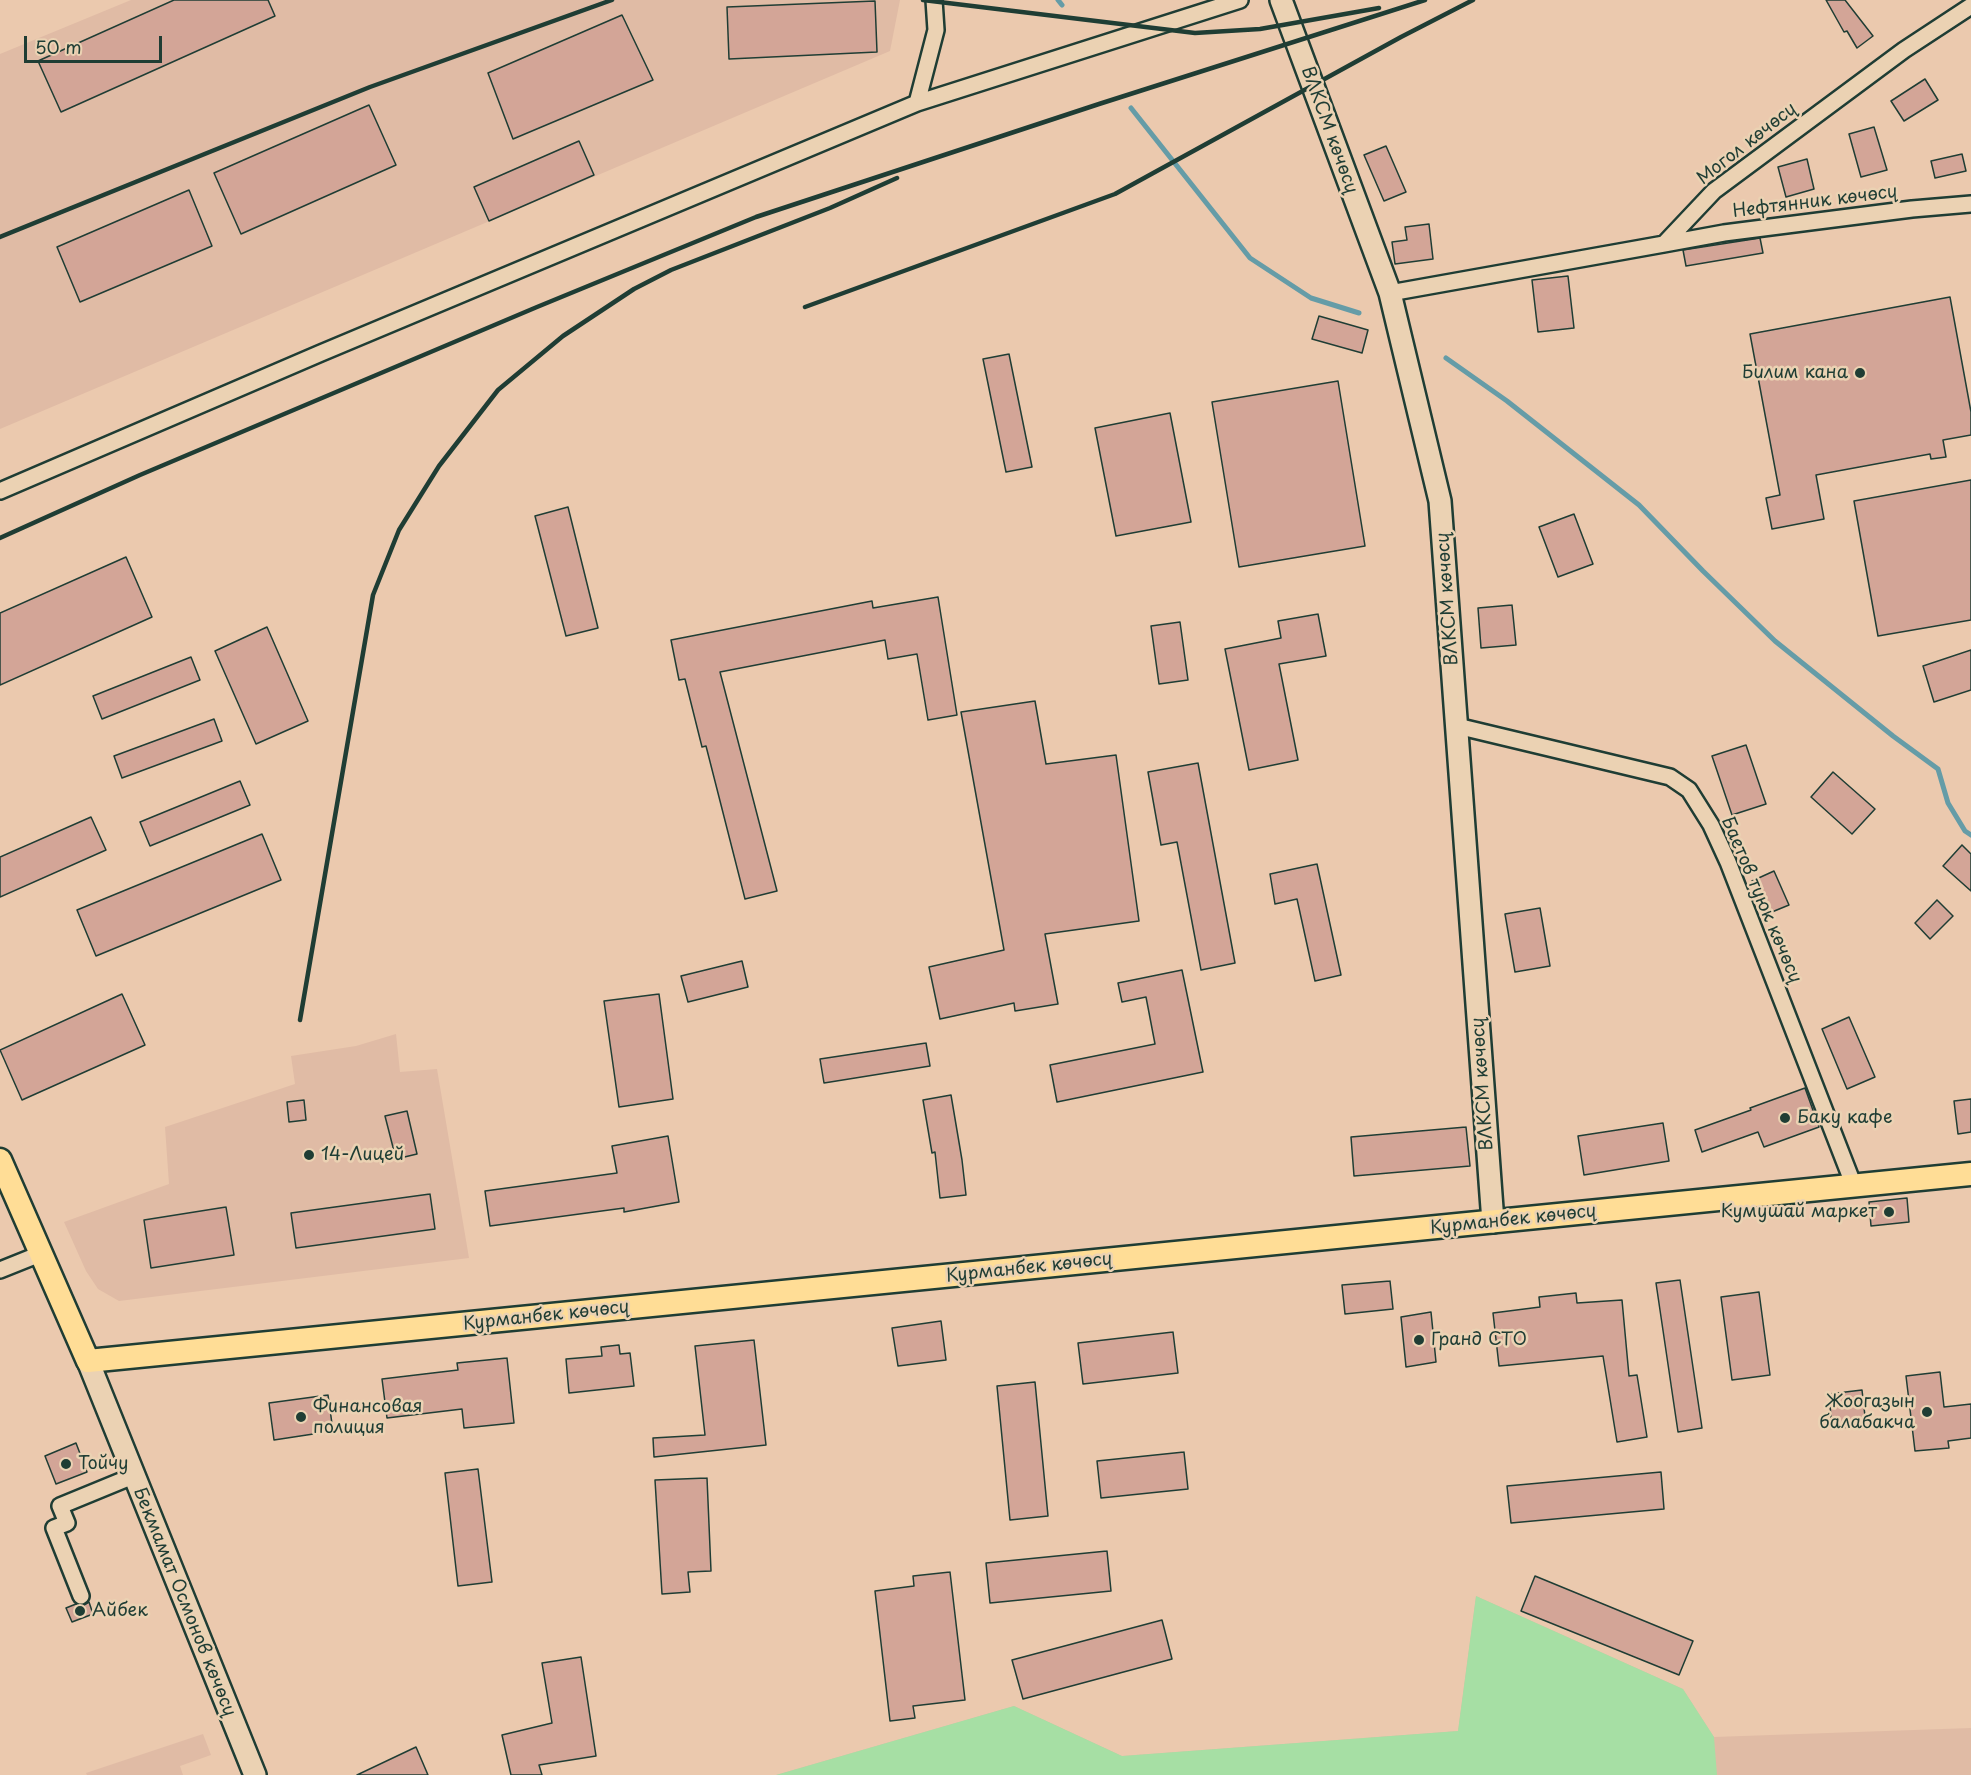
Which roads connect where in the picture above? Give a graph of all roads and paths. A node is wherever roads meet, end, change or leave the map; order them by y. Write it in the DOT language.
graph roads {
  1 [pos="934,0"];
  2 [pos="1240,0"];
  3 [pos="1281,0"];
  4 [pos="1971,6"];
  5 [pos="917,103"];
  6 [pos="1971,204"];
  7 [pos="1665,244"];
  8 [pos="1390,293"];
  9 [pos="0,491"];
  10 [pos="1457,726"];
  11 [pos="0,1160"];
  12 [pos="1971,1174"];
  13 [pos="1854,1186"];
  14 [pos="1493,1222"];
  15 [pos="40,1254"];
  16 [pos="0,1270"];
  17 [pos="88,1361"];
  18 [pos="133,1476"];
  19 [pos="81,1596"];
  20 [pos="255,1775"];
  1 -- 5 [label="street"];
  2 -- 5 [label="street"];
  3 -- 8 [label="street, ВЛКСМ көчөсү"];
  4 -- 7 [label="street, Могол көчөсү"];
  5 -- 9 [label="street"];
  6 -- 7 [label="street, Нефтянник көчөсү"];
  7 -- 8 [label="street"];
  8 -- 10 [label="street, ВЛКСМ көчөсү"];
  10 -- 13 [label="street, Баетов туюк көчөсү"];
  10 -- 14 [label="street, ВЛКСМ көчөсү"];
  11 -- 15 [label="main road"];
  12 -- 13 [label="main road, Курманбек көчөсү"];
  13 -- 14 [label="main road, Курманбек көчөсү"];
  14 -- 17 [label="main road, Курманбек көчөсү"];
  15 -- 16 [label="street"];
  15 -- 17 [label="main road"];
  17 -- 18 [label="street, Бекмамат Осмонов көчөсү"];
  18 -- 19 [label="street"];
  18 -- 20 [label="street, Бекмамат Осмонов көчөсү"];
}
